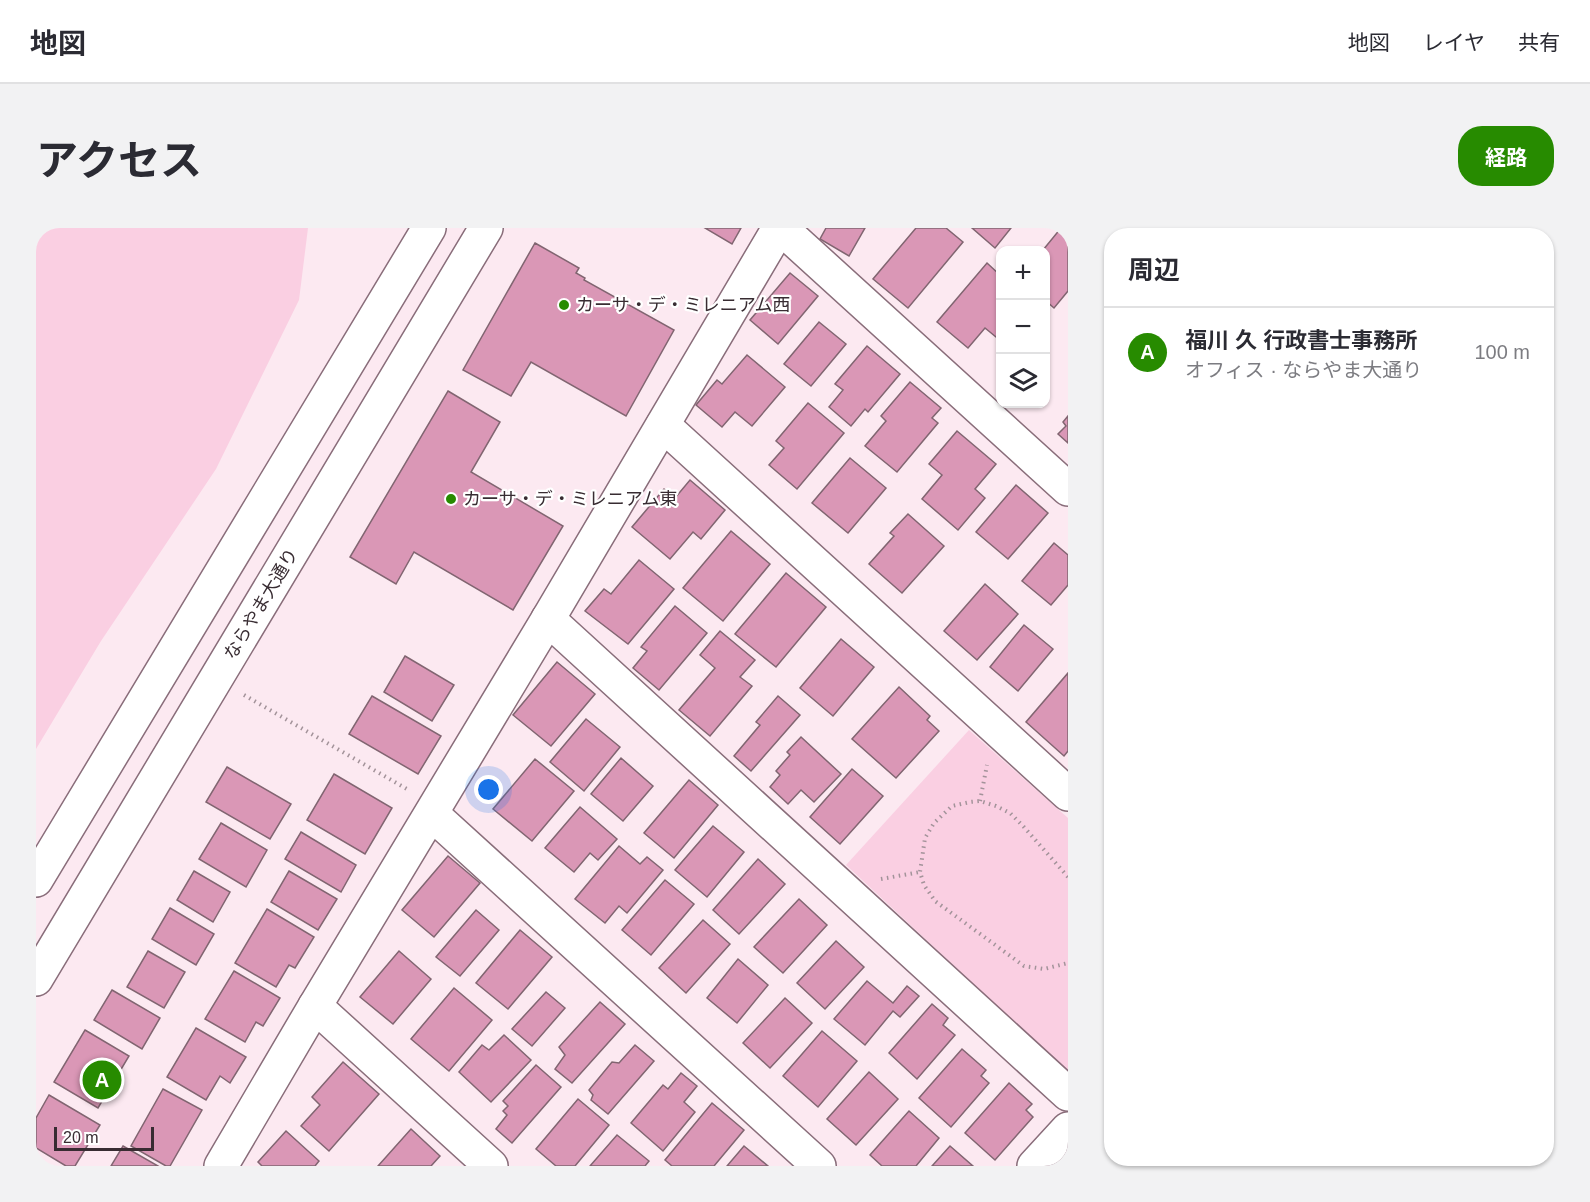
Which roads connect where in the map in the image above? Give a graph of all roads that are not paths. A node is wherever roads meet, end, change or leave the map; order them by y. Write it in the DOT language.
graph roads {
  1 [pos="429,228"];
  2 [pos="486,228"];
  3 [pos="780,228"];
  4 [pos="663,425"];
  5 [pos="1068,489"];
  6 [pos="548,619"];
  7 [pos="1068,794"];
  8 [pos="432,814"];
  9 [pos="36,880"];
  10 [pos="36,979"];
  11 [pos="315,1006"];
  12 [pos="1068,1094"];
  13 [pos="1068,1128"];
  14 [pos="221,1166"];
  15 [pos="491,1166"];
  16 [pos="819,1166"];
  17 [pos="1034,1166"];
  1 -- 9 [label="street"];
  2 -- 10 [label="street, ならやま大通り"];
  3 -- 4 [label="street"];
  3 -- 5 [label="street"];
  4 -- 6 [label="street"];
  4 -- 7 [label="street"];
  6 -- 8 [label="street"];
  6 -- 12 [label="street"];
  8 -- 11 [label="street"];
  8 -- 16 [label="street"];
  11 -- 14 [label="street"];
  11 -- 15 [label="street"];
  13 -- 17 [label="street"];
}
